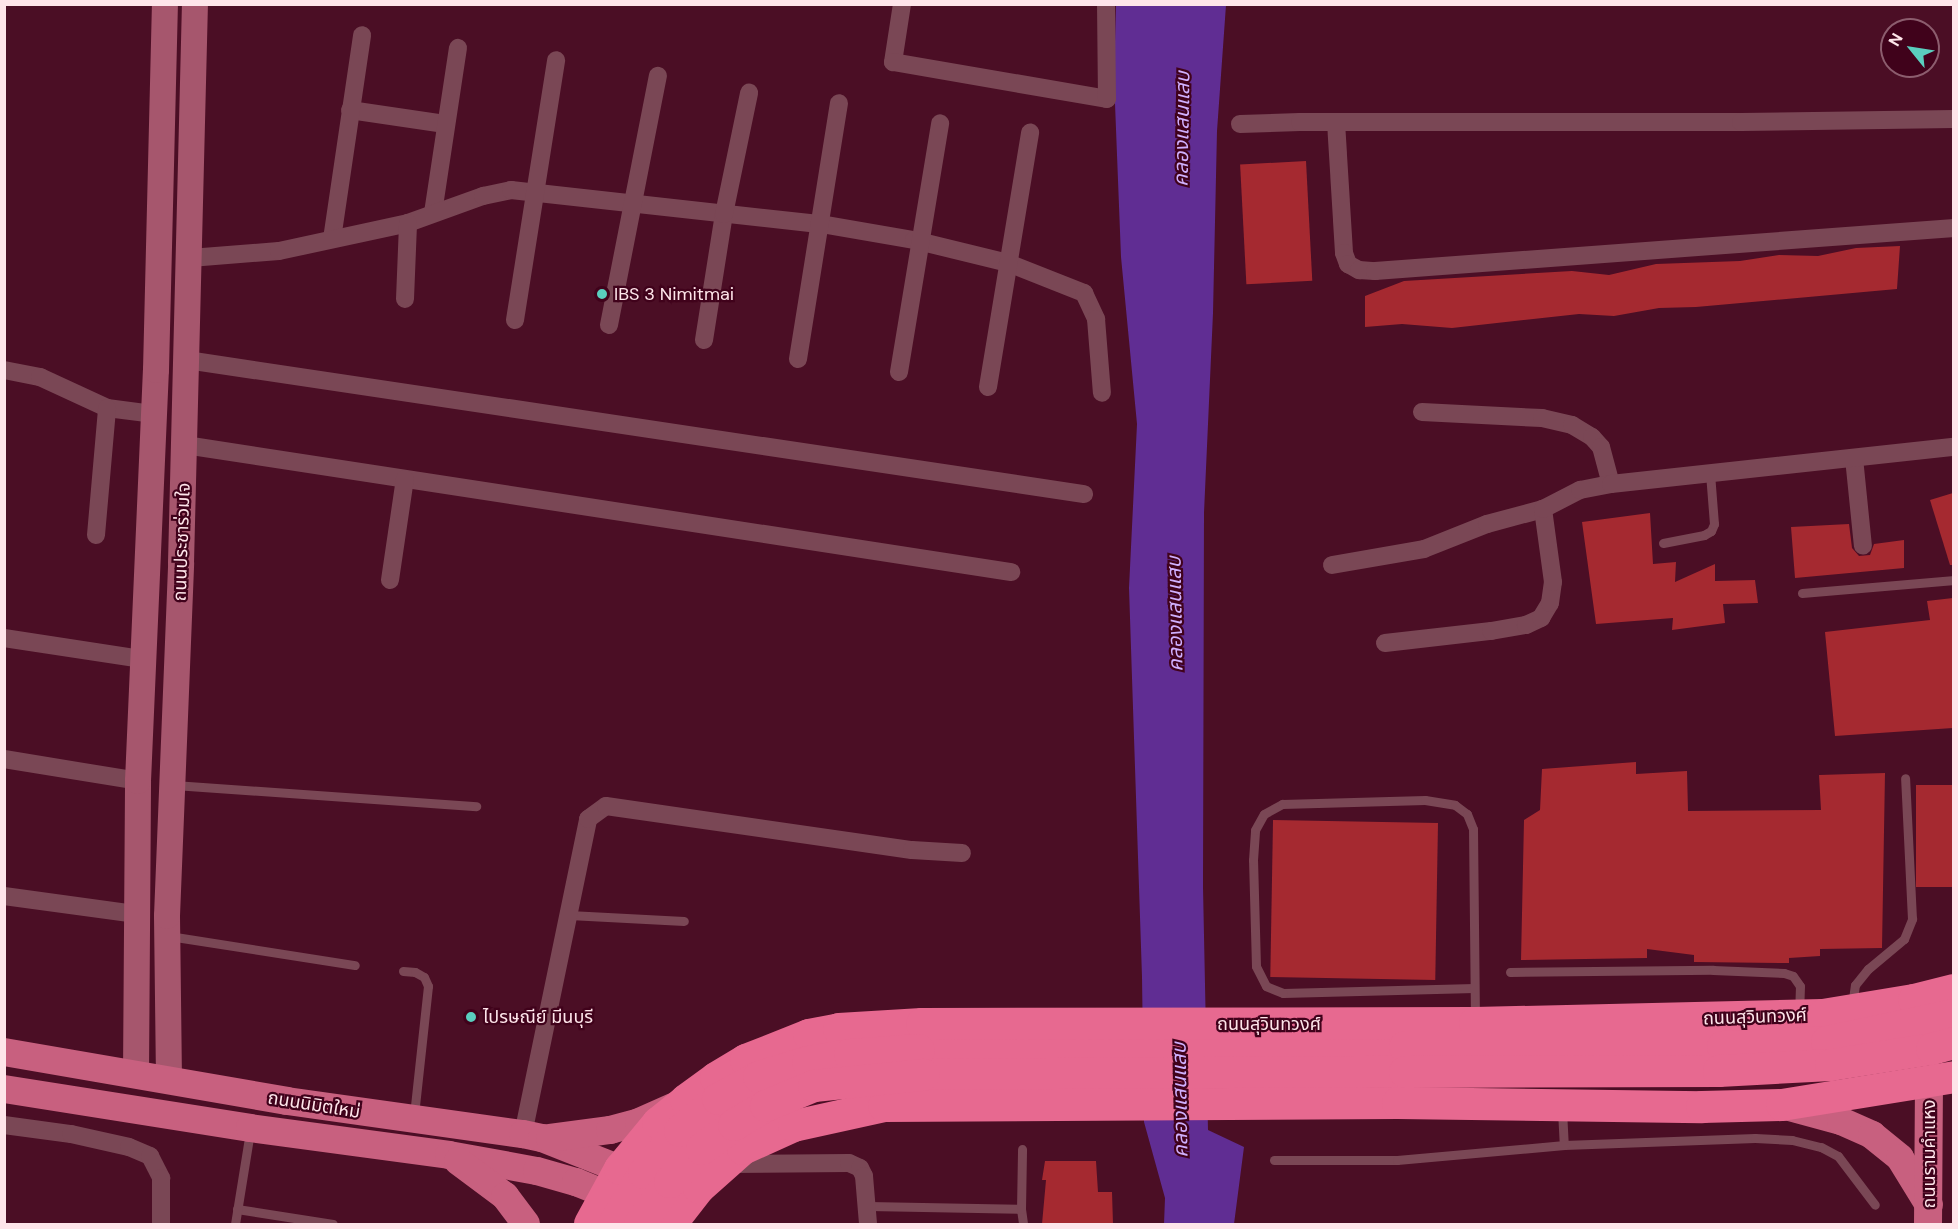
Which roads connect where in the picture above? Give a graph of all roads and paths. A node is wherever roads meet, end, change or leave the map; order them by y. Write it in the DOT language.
graph roads {
  1 [pos="165,4"];
  2 [pos="195,4"];
  3 [pos="902,4"];
  4 [pos="1106,4"];
  5 [pos="362,35"];
  6 [pos="458,48"];
  7 [pos="556,60"];
  8 [pos="658,76"];
  9 [pos="749,93"];
  10 [pos="839,103"];
  11 [pos="350,111"];
  12 [pos="1953,119"];
  13 [pos="1336,122"];
  14 [pos="940,123"];
  15 [pos="445,124"];
  16 [pos="1240,124"];
  17 [pos="1030,132"];
  18 [pos="533,192"];
  19 [pos="634,204"];
  20 [pos="433,213"];
  21 [pos="724,214"];
  22 [pos="408,223"];
  23 [pos="820,224"];
  24 [pos="1953,228"];
  25 [pos="332,239"];
  26 [pos="921,242"];
  27 [pos="190,258"];
  28 [pos="1008,262"];
  29 [pos="405,299"];
  30 [pos="515,320"];
  31 [pos="609,325"];
  32 [pos="704,340"];
  33 [pos="798,359"];
  34 [pos="187,360"];
  35 [pos="4,370"];
  36 [pos="899,372"];
  37 [pos="988,387"];
  38 [pos="1102,393"];
  39 [pos="107,408"];
  40 [pos="1422,412"];
  41 [pos="153,414"];
  42 [pos="185,445"];
  43 [pos="1953,447"];
  44 [pos="1854,458"];
  45 [pos="1710,473"];
  46 [pos="405,479"];
  47 [pos="1611,484"];
  48 [pos="1084,494"];
  49 [pos="1543,509"];
  50 [pos="96,535"];
  51 [pos="1663,543"];
  52 [pos="1863,546"];
  53 [pos="1332,565"];
  54 [pos="1011,572"];
  55 [pos="390,580"];
  56 [pos="1953,580"];
  57 [pos="1802,593"];
  58 [pos="4,638"];
  59 [pos="1385,643"];
  60 [pos="142,659"];
  61 [pos="4,759"];
  62 [pos="1905,778"];
  63 [pos="138,781"];
  64 [pos="172,785"];
  65 [pos="477,806"];
  66 [pos="962,853"];
  67 [pos="4,896"];
  68 [pos="135,914"];
  69 [pos="569,915"];
  70 [pos="684,921"];
  71 [pos="167,926"];
  72 [pos="355,965"];
  73 [pos="403,971"];
  74 [pos="1510,972"];
  75 [pos="1474,988"];
  76 [pos="1953,990"];
  77 [pos="1914,1000"];
  78 [pos="1851,1011"];
  79 [pos="1799,1015"];
  80 [pos="1953,1016"];
  81 [pos="1475,1023"];
  82 [pos="1953,1043"];
  83 [pos="4,1052"];
  84 [pos="136,1074"];
  85 [pos="169,1080"];
  86 [pos="1941,1080"];
  87 [pos="4,1089"];
  88 [pos="686,1100"];
  89 [pos="1561,1104"];
  90 [pos="1782,1105"];
  91 [pos="414,1120"];
  92 [pos="4,1125"];
  93 [pos="250,1128"];
  94 [pos="532,1136"];
  95 [pos="1564,1145"];
  96 [pos="1022,1149"];
  97 [pos="449,1155"];
  98 [pos="1274,1160"];
  99 [pos="722,1164"];
  100 [pos="612,1182"];
  101 [pos="1875,1205"];
  102 [pos="868,1206"];
  103 [pos="237,1209"];
  104 [pos="1022,1209"];
  105 [pos="1929,1214"];
  106 [pos="676,1216"];
  107 [pos="161,1224"];
  108 [pos="235,1224"];
  109 [pos="333,1224"];
  110 [pos="526,1224"];
  111 [pos="590,1224"];
  112 [pos="614,1224"];
  113 [pos="640,1224"];
  114 [pos="653,1224"];
  115 [pos="868,1224"];
  116 [pos="1023,1224"];
  1 -- 41 [label="main road, ถนนประชาร่วมใจ"];
  2 -- 27 [label="main road, ถนนประชาร่วมใจ"];
  3 -- 4 [label="street"];
  5 -- 11 [label="street"];
  6 -- 15 [label="street"];
  7 -- 18 [label="street"];
  8 -- 19 [label="street"];
  9 -- 21 [label="street"];
  10 -- 23 [label="street"];
  11 -- 15 [label="street"];
  11 -- 25 [label="street"];
  12 -- 13 [label="street"];
  13 -- 16 [label="street"];
  13 -- 24 [label="street"];
  14 -- 26 [label="street"];
  15 -- 20 [label="street"];
  17 -- 28 [label="street"];
  18 -- 19 [label="street"];
  18 -- 20 [label="street"];
  18 -- 30 [label="street"];
  19 -- 21 [label="street"];
  19 -- 31 [label="street"];
  20 -- 22 [label="street"];
  21 -- 23 [label="street"];
  21 -- 32 [label="street"];
  22 -- 25 [label="street"];
  22 -- 29 [label="street"];
  23 -- 26 [label="street"];
  23 -- 33 [label="street"];
  25 -- 27 [label="street"];
  26 -- 28 [label="street"];
  26 -- 36 [label="street"];
  27 -- 34 [label="main road, ถนนประชาร่วมใจ"];
  28 -- 37 [label="street"];
  28 -- 38 [label="street"];
  34 -- 42 [label="main road, ถนนประชาร่วมใจ"];
  34 -- 48 [label="street"];
  35 -- 39 [label="street"];
  39 -- 41 [label="street"];
  39 -- 50 [label="street"];
  40 -- 47 [label="street"];
  41 -- 60 [label="main road, ถนนประชาร่วมใจ"];
  42 -- 46 [label="street"];
  42 -- 64 [label="main road, ถนนประชาร่วมใจ"];
  43 -- 44 [label="street"];
  44 -- 45 [label="street"];
  44 -- 52 [label="street"];
  45 -- 47 [label="street"];
  45 -- 51 [label="lane"];
  46 -- 54 [label="street"];
  46 -- 55 [label="street"];
  47 -- 49 [label="street"];
  49 -- 53 [label="street"];
  49 -- 59 [label="street"];
  56 -- 57 [label="lane"];
  58 -- 60 [label="street"];
  60 -- 63 [label="main road, ถนนประชาร่วมใจ"];
  61 -- 63 [label="street"];
  62 -- 78 [label="lane"];
  63 -- 68 [label="main road, ถนนประชาร่วมใจ"];
  64 -- 65 [label="lane"];
  64 -- 71 [label="main road, ถนนประชาร่วมใจ"];
  66 -- 69 [label="street"];
  67 -- 68 [label="street"];
  68 -- 71 [label="main road"];
  68 -- 84 [label="main road, ถนนประชาร่วมใจ"];
  69 -- 70 [label="lane"];
  69 -- 94 [label="street"];
  71 -- 72 [label="lane"];
  71 -- 85 [label="main road, ถนนประชาร่วมใจ"];
  73 -- 91 [label="lane"];
  74 -- 79 [label="lane"];
  75 -- 75 [label="lane"];
  75 -- 81 [label="lane"];
  76 -- 77 [label="highway, ถนนสุวินทวงศ์"];
  77 -- 78 [label="highway, ถนนสุวินทวงศ์"];
  77 -- 86 [label="highway"];
  78 -- 79 [label="highway, ถนนสุวินทวงศ์"];
  79 -- 81 [label="highway, ถนนสุวินทวงศ์"];
  80 -- 112 [label="highway, ถนนสุวินทวงศ์, bridge"];
  81 -- 88 [label="highway, ถนนสุวินทวงศ์"];
  82 -- 113 [label="highway, bridge"];
  83 -- 84 [label="main road, ถนนนิมิตใหม่"];
  84 -- 85 [label="main road, ถนนนิมิตใหม่"];
  85 -- 91 [label="main road, ถนนนิมิตใหม่"];
  86 -- 90 [label="highway"];
  86 -- 105 [label="main road, ถนนรามคำแหง"];
  87 -- 93 [label="main road, ถนนนิมิตใหม่"];
  88 -- 94 [label="main road"];
  88 -- 100 [label="highway, ถนนสุวินทวงศ์"];
  89 -- 90 [label="highway"];
  89 -- 95 [label="lane"];
  89 -- 99 [label="highway"];
  90 -- 105 [label="main road"];
  91 -- 94 [label="main road, ถนนนิมิตใหม่"];
  92 -- 107 [label="street"];
  93 -- 97 [label="main road, ถนนนิมิตใหม่"];
  93 -- 103 [label="lane"];
  94 -- 100 [label="main road, ถนนนิมิตใหม่"];
  95 -- 98 [label="lane"];
  95 -- 101 [label="lane"];
  96 -- 104 [label="lane"];
  97 -- 100 [label="main road, ถนนนิมิตใหม่"];
  97 -- 110 [label="main road"];
  99 -- 102 [label="street"];
  99 -- 106 [label="highway"];
  100 -- 106 [label="highway"];
  100 -- 111 [label="highway, ถนนสุวินทวงศ์"];
  100 -- 114 [label="highway"];
  102 -- 104 [label="lane"];
  102 -- 115 [label="street"];
  103 -- 108 [label="lane"];
  103 -- 109 [label="lane"];
  104 -- 116 [label="lane"];
}
